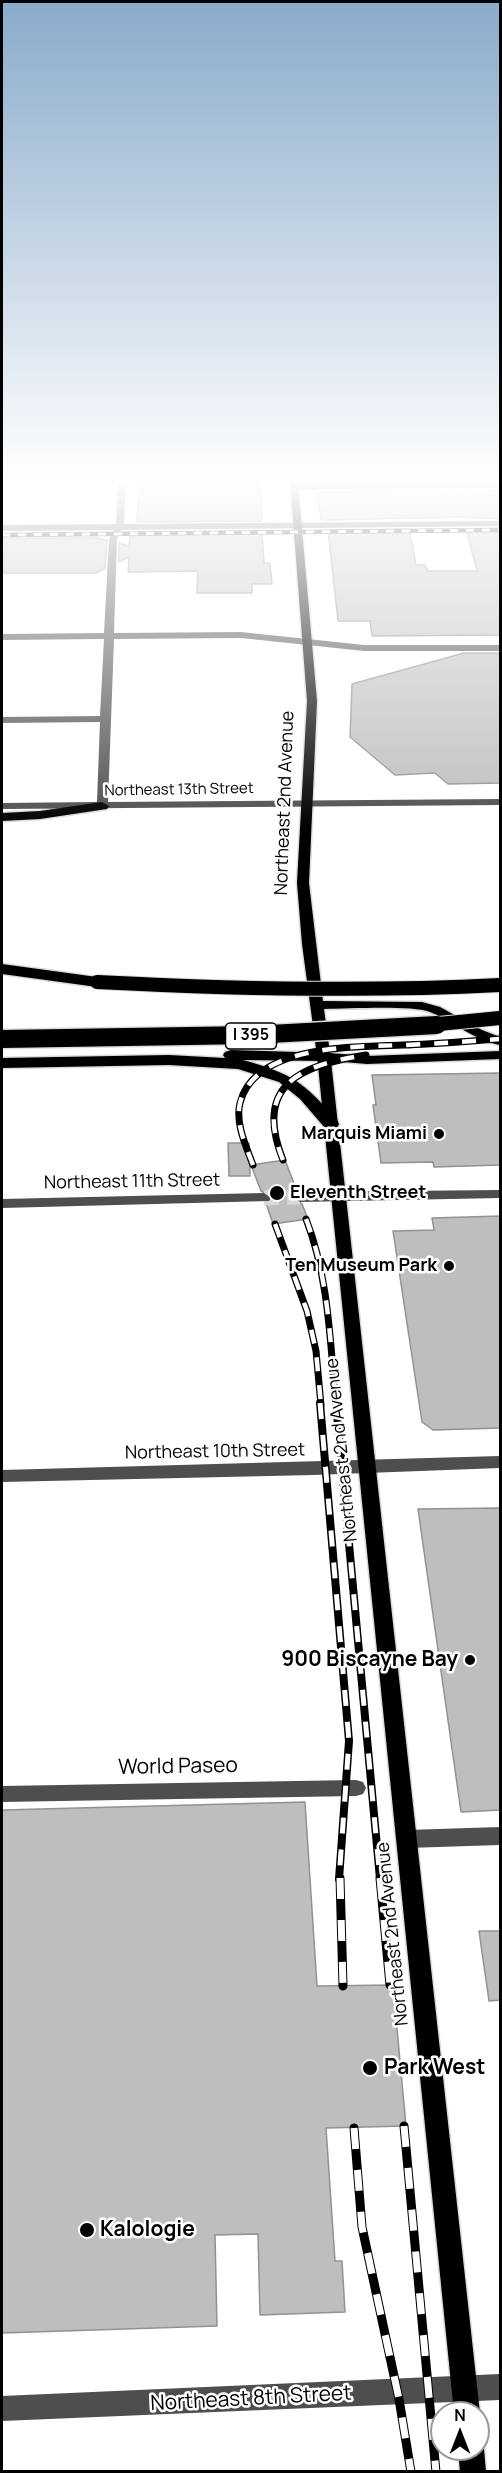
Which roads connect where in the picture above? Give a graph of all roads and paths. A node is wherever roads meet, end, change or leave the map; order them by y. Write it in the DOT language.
graph roads {
  1 [pos="111,597"];
  2 [pos="303,597"];
  3 [pos="110,636"];
  4 [pos="2,637"];
  5 [pos="307,641"];
  6 [pos="501,648"];
  7 [pos="106,719"];
  8 [pos="2,720"];
  9 [pos="501,802"];
  10 [pos="308,804"];
  11 [pos="2,806"];
  12 [pos="102,806"];
  13 [pos="2,817"];
  14 [pos="2,969"];
  15 [pos="501,985"];
  16 [pos="316,1005"];
  17 [pos="501,1018"];
  18 [pos="2,1040"];
  19 [pos="501,1041"];
  20 [pos="501,1055"];
  21 [pos="324,1056"];
  22 [pos="169,1060"];
  23 [pos="2,1063"];
  24 [pos="331,1125"];
  25 [pos="501,1194"];
  26 [pos="339,1196"];
  27 [pos="300,1197"];
  28 [pos="264,1198"];
  29 [pos="2,1204"];
  30 [pos="501,1462"];
  31 [pos="368,1467"];
  32 [pos="2,1476"];
  33 [pos="356,1788"];
  34 [pos="2,1794"];
  35 [pos="501,1836"];
  36 [pos="407,1839"];
  37 [pos="501,2387"];
  38 [pos="466,2401"];
  39 [pos="430,2402"];
  40 [pos="2,2409"];
  1 -- 3 [label="street"];
  2 -- 5 [label="main road, Northeast 2nd Avenue"];
  3 -- 4 [label="street"];
  3 -- 5 [label="street"];
  3 -- 7 [label="street"];
  5 -- 6 [label="street"];
  5 -- 10 [label="main road, Northeast 2nd Avenue"];
  7 -- 8 [label="street"];
  7 -- 12 [label="street"];
  9 -- 10 [label="street, Northeast 13th Street"];
  10 -- 12 [label="street, Northeast 13th Street"];
  10 -- 16 [label="main road, Northeast 2nd Avenue"];
  11 -- 12 [label="street, Northeast 13th Street"];
  12 -- 13 [label="highway"];
  14 -- 15 [label="highway, bridge"];
  16 -- 19 [label="main road"];
  16 -- 21 [label="main road, Northeast 2nd Avenue"];
  17 -- 18 [label="highway, I 395, bridge"];
  20 -- 21 [label="main road"];
  21 -- 22 [label="highway"];
  21 -- 24 [label="main road, Northeast 2nd Avenue"];
  22 -- 23 [label="highway"];
  22 -- 24 [label="highway"];
  24 -- 26 [label="main road, Northeast 2nd Avenue"];
  25 -- 26 [label="street"];
  26 -- 27 [label="street"];
  26 -- 31 [label="main road, Northeast 2nd Avenue"];
  28 -- 29 [label="street, Northeast 11th Street"];
  30 -- 31 [label="street, Northeast 10th Street"];
  31 -- 32 [label="street, Northeast 10th Street"];
  31 -- 36 [label="main road, Northeast 2nd Avenue"];
  33 -- 34 [label="street, World Paseo"];
  35 -- 36 [label="street"];
  36 -- 38 [label="main road, Northeast 2nd Avenue"];
  37 -- 38 [label="street, Northeast 8th Street"];
  39 -- 40 [label="street, Northeast 8th Street"];
}
